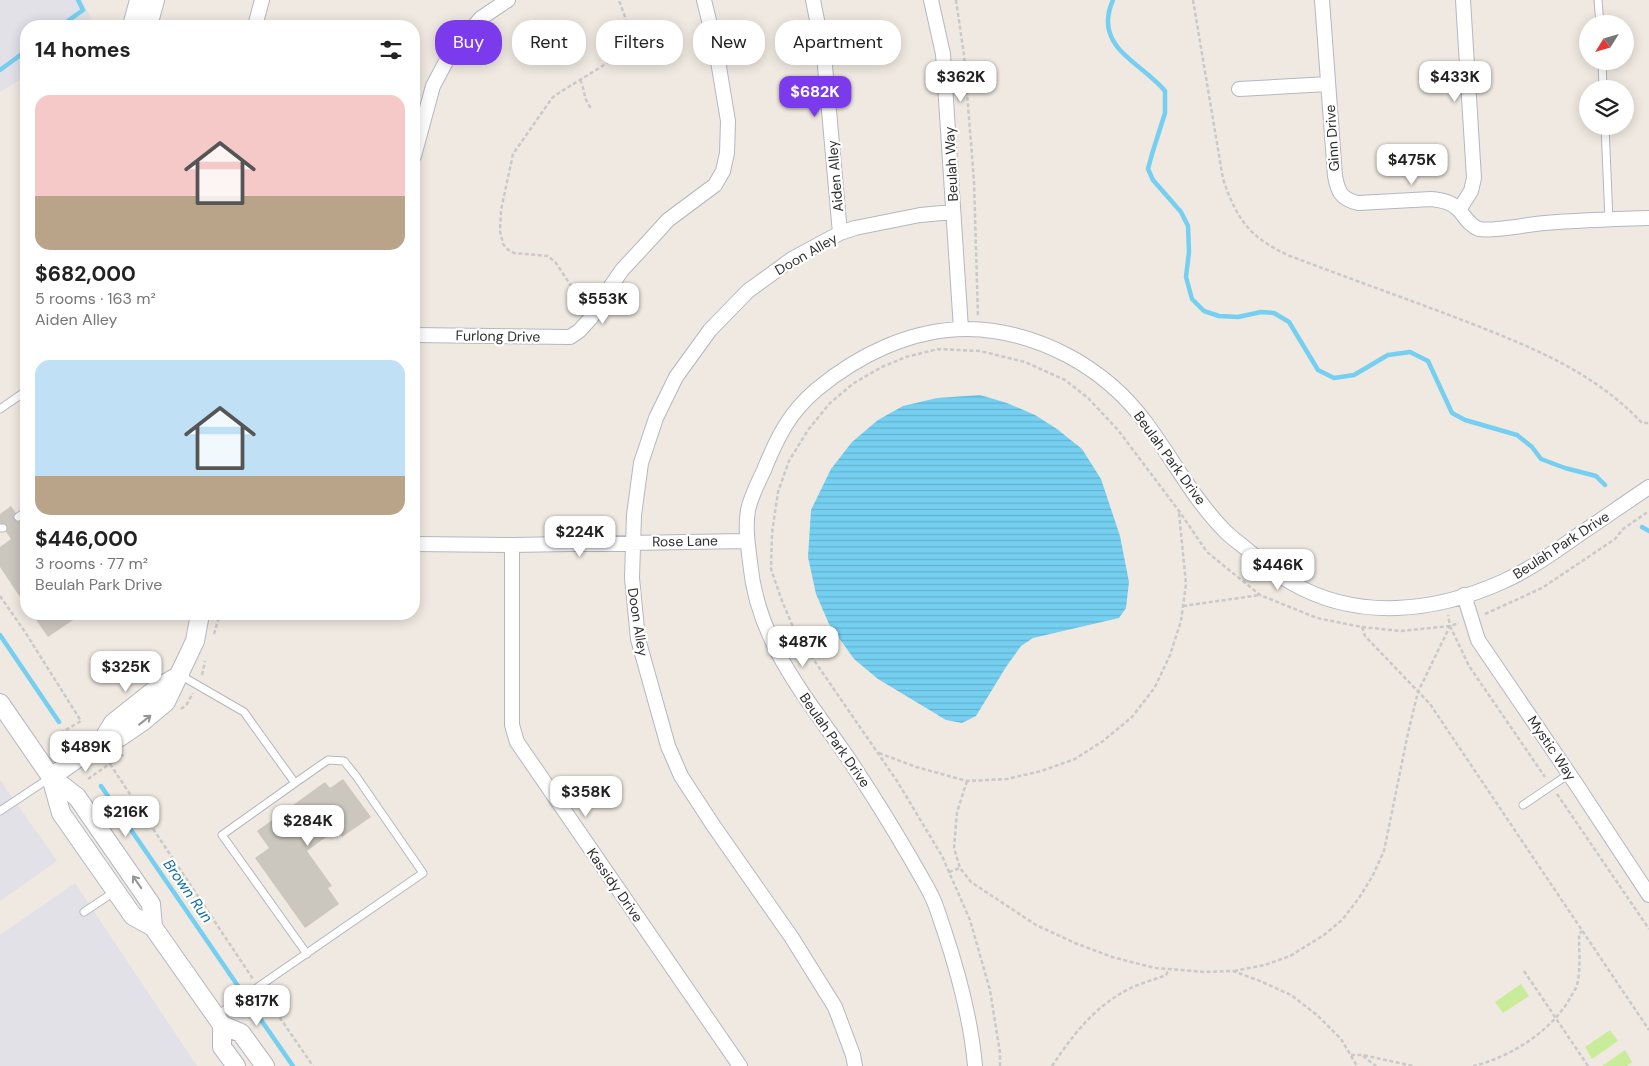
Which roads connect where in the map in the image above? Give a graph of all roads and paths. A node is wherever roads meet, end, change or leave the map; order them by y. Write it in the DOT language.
graph roads {
  1 [pos="139,0"];
  2 [pos="155,0"];
  3 [pos="262,0"];
  4 [pos="508,0"];
  5 [pos="619,0"];
  6 [pos="704,0"];
  7 [pos="812,0"];
  8 [pos="931,0"];
  9 [pos="956,0"];
  10 [pos="1193,0"];
  11 [pos="1322,0"];
  12 [pos="1463,0"];
  13 [pos="1598,0"];
  14 [pos="1599,15"];
  15 [pos="134,20"];
  16 [pos="150,20"];
  17 [pos="257,20"];
  18 [pos="580,80"];
  19 [pos="1328,84"];
  20 [pos="1239,90"];
  21 [pos="591,108"];
  22 [pos="420,134"];
  23 [pos="1605,135"];
  24 [pos="1459,210"];
  25 [pos="953,212"];
  26 [pos="1649,218"];
  27 [pos="1609,220"];
  28 [pos="840,233"];
  29 [pos="602,299"];
  30 [pos="961,329"];
  31 [pos="979,330"];
  32 [pos="420,335"];
  33 [pos="980,351"];
  34 [pos="20,394"];
  35 [pos="0,408"];
  36 [pos="1649,423"];
  37 [pos="1649,487"];
  38 [pos="1179,511"];
  39 [pos="1649,511"];
  40 [pos="746,541"];
  41 [pos="632,542"];
  42 [pos="420,544"];
  43 [pos="512,545"];
  44 [pos="1260,595"];
  45 [pos="1464,595"];
  46 [pos="0,596"];
  47 [pos="1446,602"];
  48 [pos="1183,606"];
  49 [pos="1472,619"];
  50 [pos="199,620"];
  51 [pos="1450,626"];
  52 [pos="1362,627"];
  53 [pos="180,674"];
  54 [pos="1418,692"];
  55 [pos="0,702"];
  56 [pos="57,735"];
  57 [pos="877,752"];
  58 [pos="110,764"];
  59 [pos="1569,774"];
  60 [pos="51,777"];
  61 [pos="967,781"];
  62 [pos="295,783"];
  63 [pos="1523,805"];
  64 [pos="0,810"];
  65 [pos="960,868"];
  66 [pos="949,872"];
  67 [pos="116,891"];
  68 [pos="1649,895"];
  69 [pos="84,912"];
  70 [pos="153,926"];
  71 [pos="1582,931"];
  72 [pos="306,954"];
  73 [pos="1168,969"];
  74 [pos="1233,971"];
  75 [pos="1524,971"];
  76 [pos="258,987"];
  77 [pos="1555,1018"];
  78 [pos="219,1021"];
  79 [pos="1649,1030"];
  80 [pos="1362,1055"];
  81 [pos="1351,1056"];
  82 [pos="236,1066"];
  83 [pos="264,1066"];
  84 [pos="313,1066"];
  85 [pos="740,1066"];
  86 [pos="855,1066"];
  87 [pos="975,1066"];
  88 [pos="1000,1066"];
  89 [pos="1052,1066"];
  90 [pos="1357,1066"];
  91 [pos="1376,1066"];
  92 [pos="1413,1066"];
  93 [pos="1473,1066"];
  94 [pos="1588,1066"];
  1 -- 15 [label="street"];
  2 -- 16 [label="street"];
  3 -- 17 [label="street"];
  4 -- 22 [label="street"];
  5 -- 18 [label="path"];
  6 -- 29 [label="street, Furlong Drive"];
  7 -- 28 [label="street, Aiden Alley"];
  8 -- 25 [label="street, Beulah Way"];
  9 -- 31 [label="path"];
  10 -- 36 [label="path"];
  11 -- 19 [label="street, Ginn Drive"];
  12 -- 24 [label="street"];
  13 -- 14 [label="lane"];
  18 -- 21 [label="path"];
  18 -- 29 [label="path"];
  19 -- 20 [label="street"];
  19 -- 24 [label="street, Ginn Drive"];
  23 -- 27 [label="lane"];
  24 -- 27 [label="street, Ginn Drive"];
  25 -- 28 [label="street, Doon Alley"];
  25 -- 30 [label="street, Beulah Way"];
  26 -- 27 [label="street, Ginn Drive"];
  28 -- 41 [label="street, Doon Alley"];
  29 -- 32 [label="street, Furlong Drive"];
  30 -- 31 [label="street, Beulah Park Drive"];
  30 -- 40 [label="street, Beulah Park Drive"];
  31 -- 33 [label="path"];
  31 -- 47 [label="street, Beulah Park Drive"];
  33 -- 38 [label="path"];
  33 -- 57 [label="path"];
  34 -- 35 [label="lane"];
  37 -- 45 [label="street, Beulah Park Drive"];
  38 -- 44 [label="path"];
  38 -- 48 [label="path"];
  39 -- 49 [label="path"];
  40 -- 41 [label="street, Rose Lane"];
  40 -- 87 [label="street, Beulah Park Drive"];
  41 -- 43 [label="street, Rose Lane"];
  41 -- 86 [label="street, Doon Alley"];
  42 -- 43 [label="street, Rose Lane"];
  43 -- 85 [label="street, Kassidy Drive"];
  44 -- 48 [label="path"];
  44 -- 52 [label="path"];
  45 -- 47 [label="street, Beulah Park Drive"];
  45 -- 49 [label="street, Mystic Way"];
  46 -- 56 [label="path"];
  47 -- 51 [label="path"];
  48 -- 61 [label="path"];
  49 -- 51 [label="path"];
  49 -- 59 [label="street, Mystic Way"];
  50 -- 53 [label="street"];
  51 -- 52 [label="path"];
  51 -- 54 [label="path"];
  52 -- 54 [label="path"];
  53 -- 60 [label="street"];
  53 -- 62 [label="lane"];
  54 -- 71 [label="path"];
  54 -- 74 [label="path"];
  55 -- 60 [label="street"];
  57 -- 61 [label="path"];
  57 -- 66 [label="path"];
  58 -- 76 [label="path"];
  59 -- 63 [label="lane"];
  59 -- 68 [label="street, Mystic Way"];
  60 -- 64 [label="lane"];
  60 -- 67 [label="street"];
  70 -- 60 [label="street, one-way"];
  61 -- 65 [label="path"];
  62 -- 72 [label="lane"];
  62 -- 72 [label="lane"];
  65 -- 66 [label="path"];
  65 -- 73 [label="path"];
  66 -- 88 [label="path"];
  67 -- 69 [label="lane"];
  67 -- 70 [label="street"];
  70 -- 78 [label="street"];
  71 -- 77 [label="path"];
  71 -- 79 [label="path"];
  72 -- 76 [label="lane"];
  73 -- 74 [label="path"];
  73 -- 89 [label="path"];
  74 -- 81 [label="path"];
  75 -- 77 [label="path"];
  76 -- 78 [label="lane"];
  76 -- 84 [label="path"];
  77 -- 93 [label="path"];
  77 -- 94 [label="path"];
  78 -- 82 [label="street"];
  78 -- 83 [label="street"];
  80 -- 81 [label="path"];
  80 -- 91 [label="path"];
  80 -- 92 [label="path"];
  81 -- 90 [label="path"];
}
